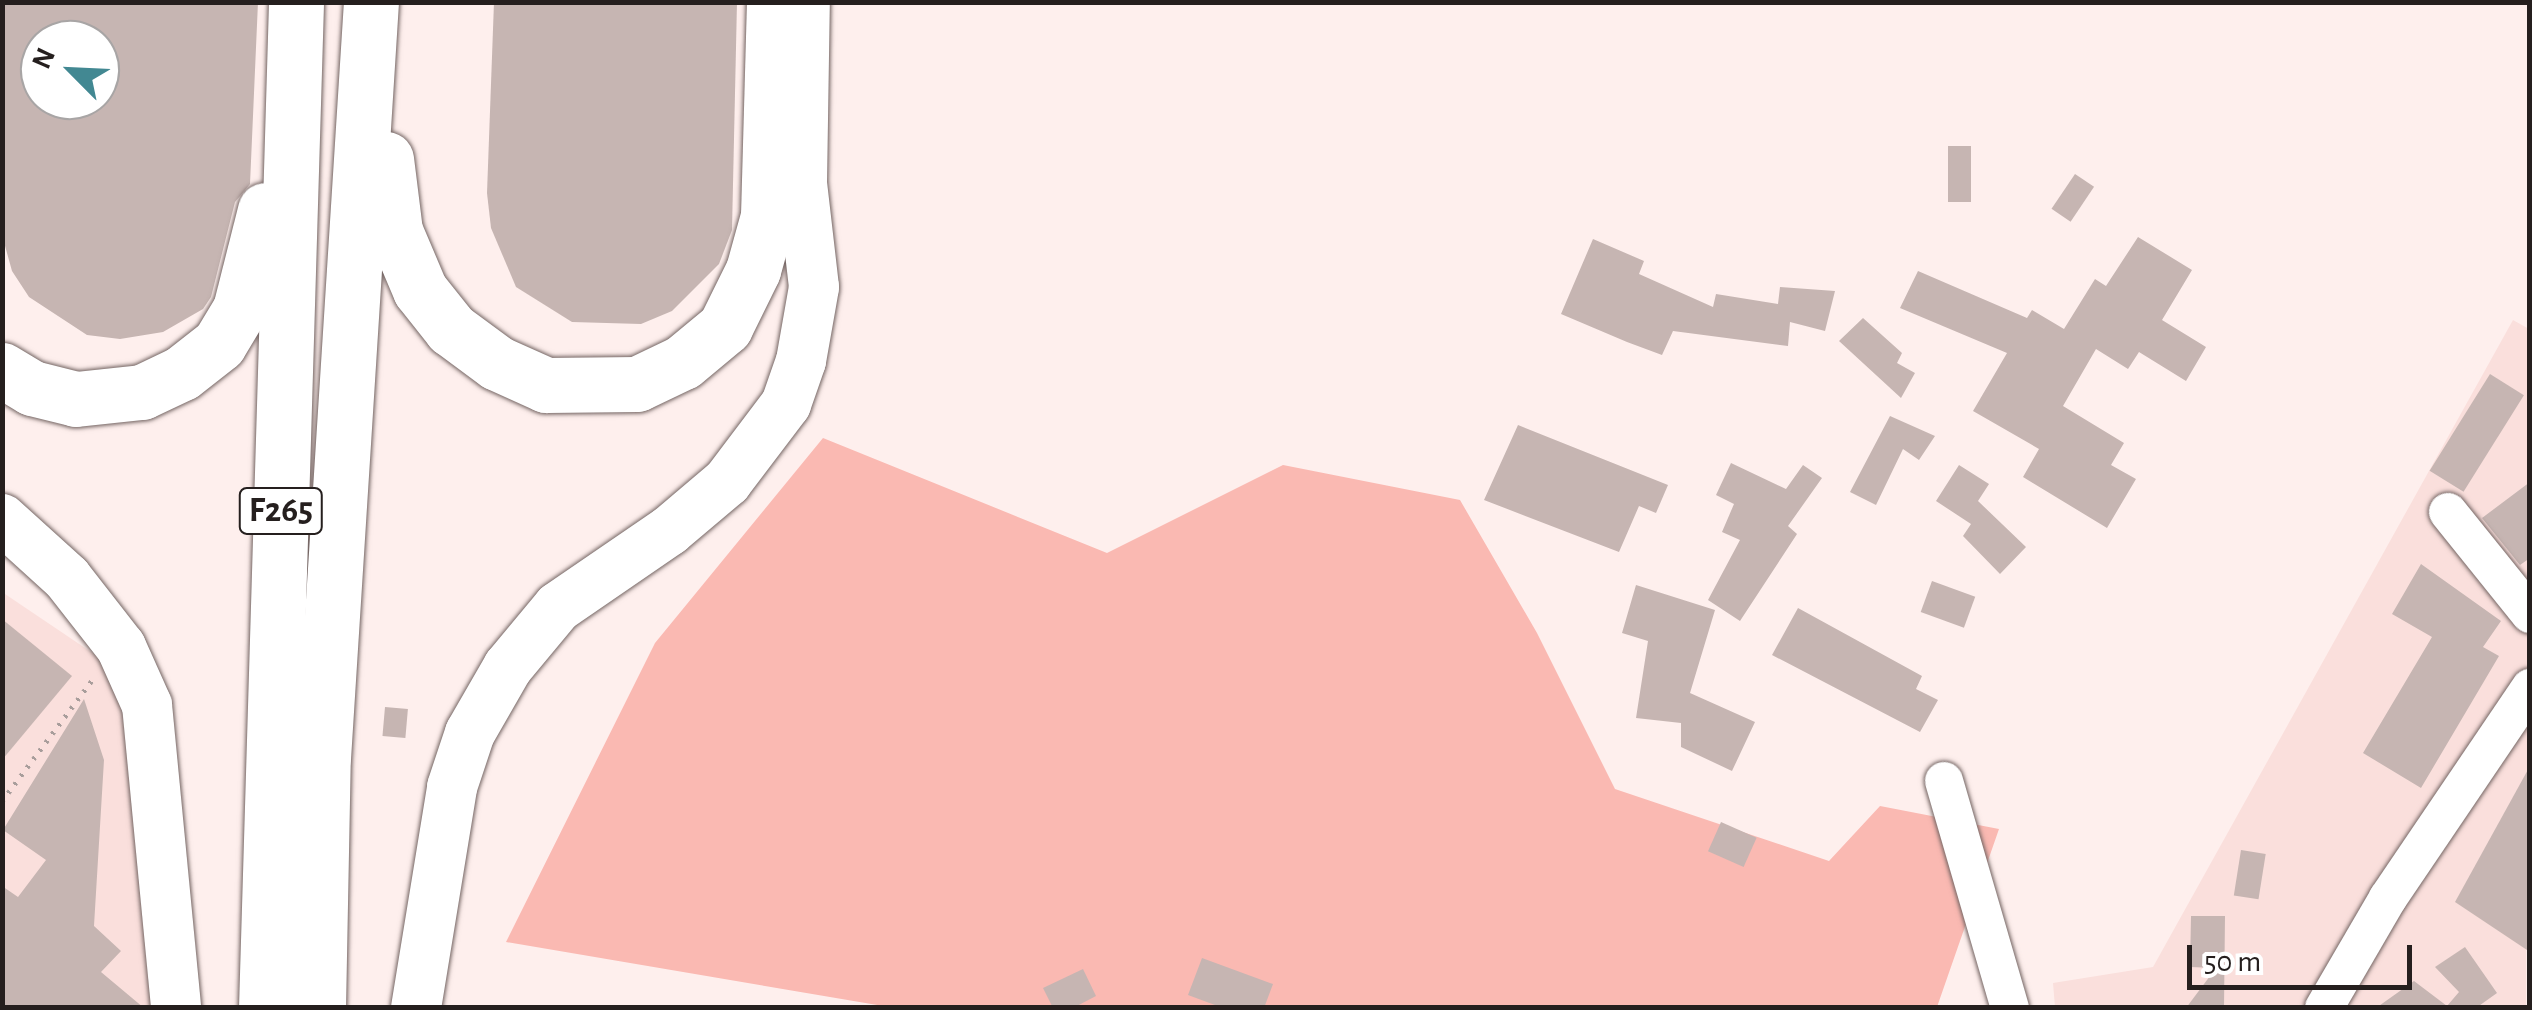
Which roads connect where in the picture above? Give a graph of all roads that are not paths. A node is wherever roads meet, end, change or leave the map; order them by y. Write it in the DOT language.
graph roads {
  1 [pos="774,2"];
  2 [pos="805,2"];
  3 [pos="296,8"];
  4 [pos="370,12"];
  5 [pos="2,370"];
  6 [pos="2448,512"];
  7 [pos="2,518"];
  8 [pos="2530,614"];
  9 [pos="2530,688"];
  10 [pos="1944,781"];
  11 [pos="176,1008"];
  12 [pos="266,1008"];
  13 [pos="318,1008"];
  14 [pos="416,1008"];
  15 [pos="2010,1008"];
  16 [pos="2324,1008"];
  1 -- 4 [label="highway"];
  2 -- 14 [label="main road"];
  3 -- 5 [label="highway"];
  3 -- 12 [label="highway, F265"];
  4 -- 13 [label="highway, F265"];
  6 -- 8 [label="lane"];
  7 -- 11 [label="main road"];
  9 -- 16 [label="lane"];
  10 -- 15 [label="lane"];
}
